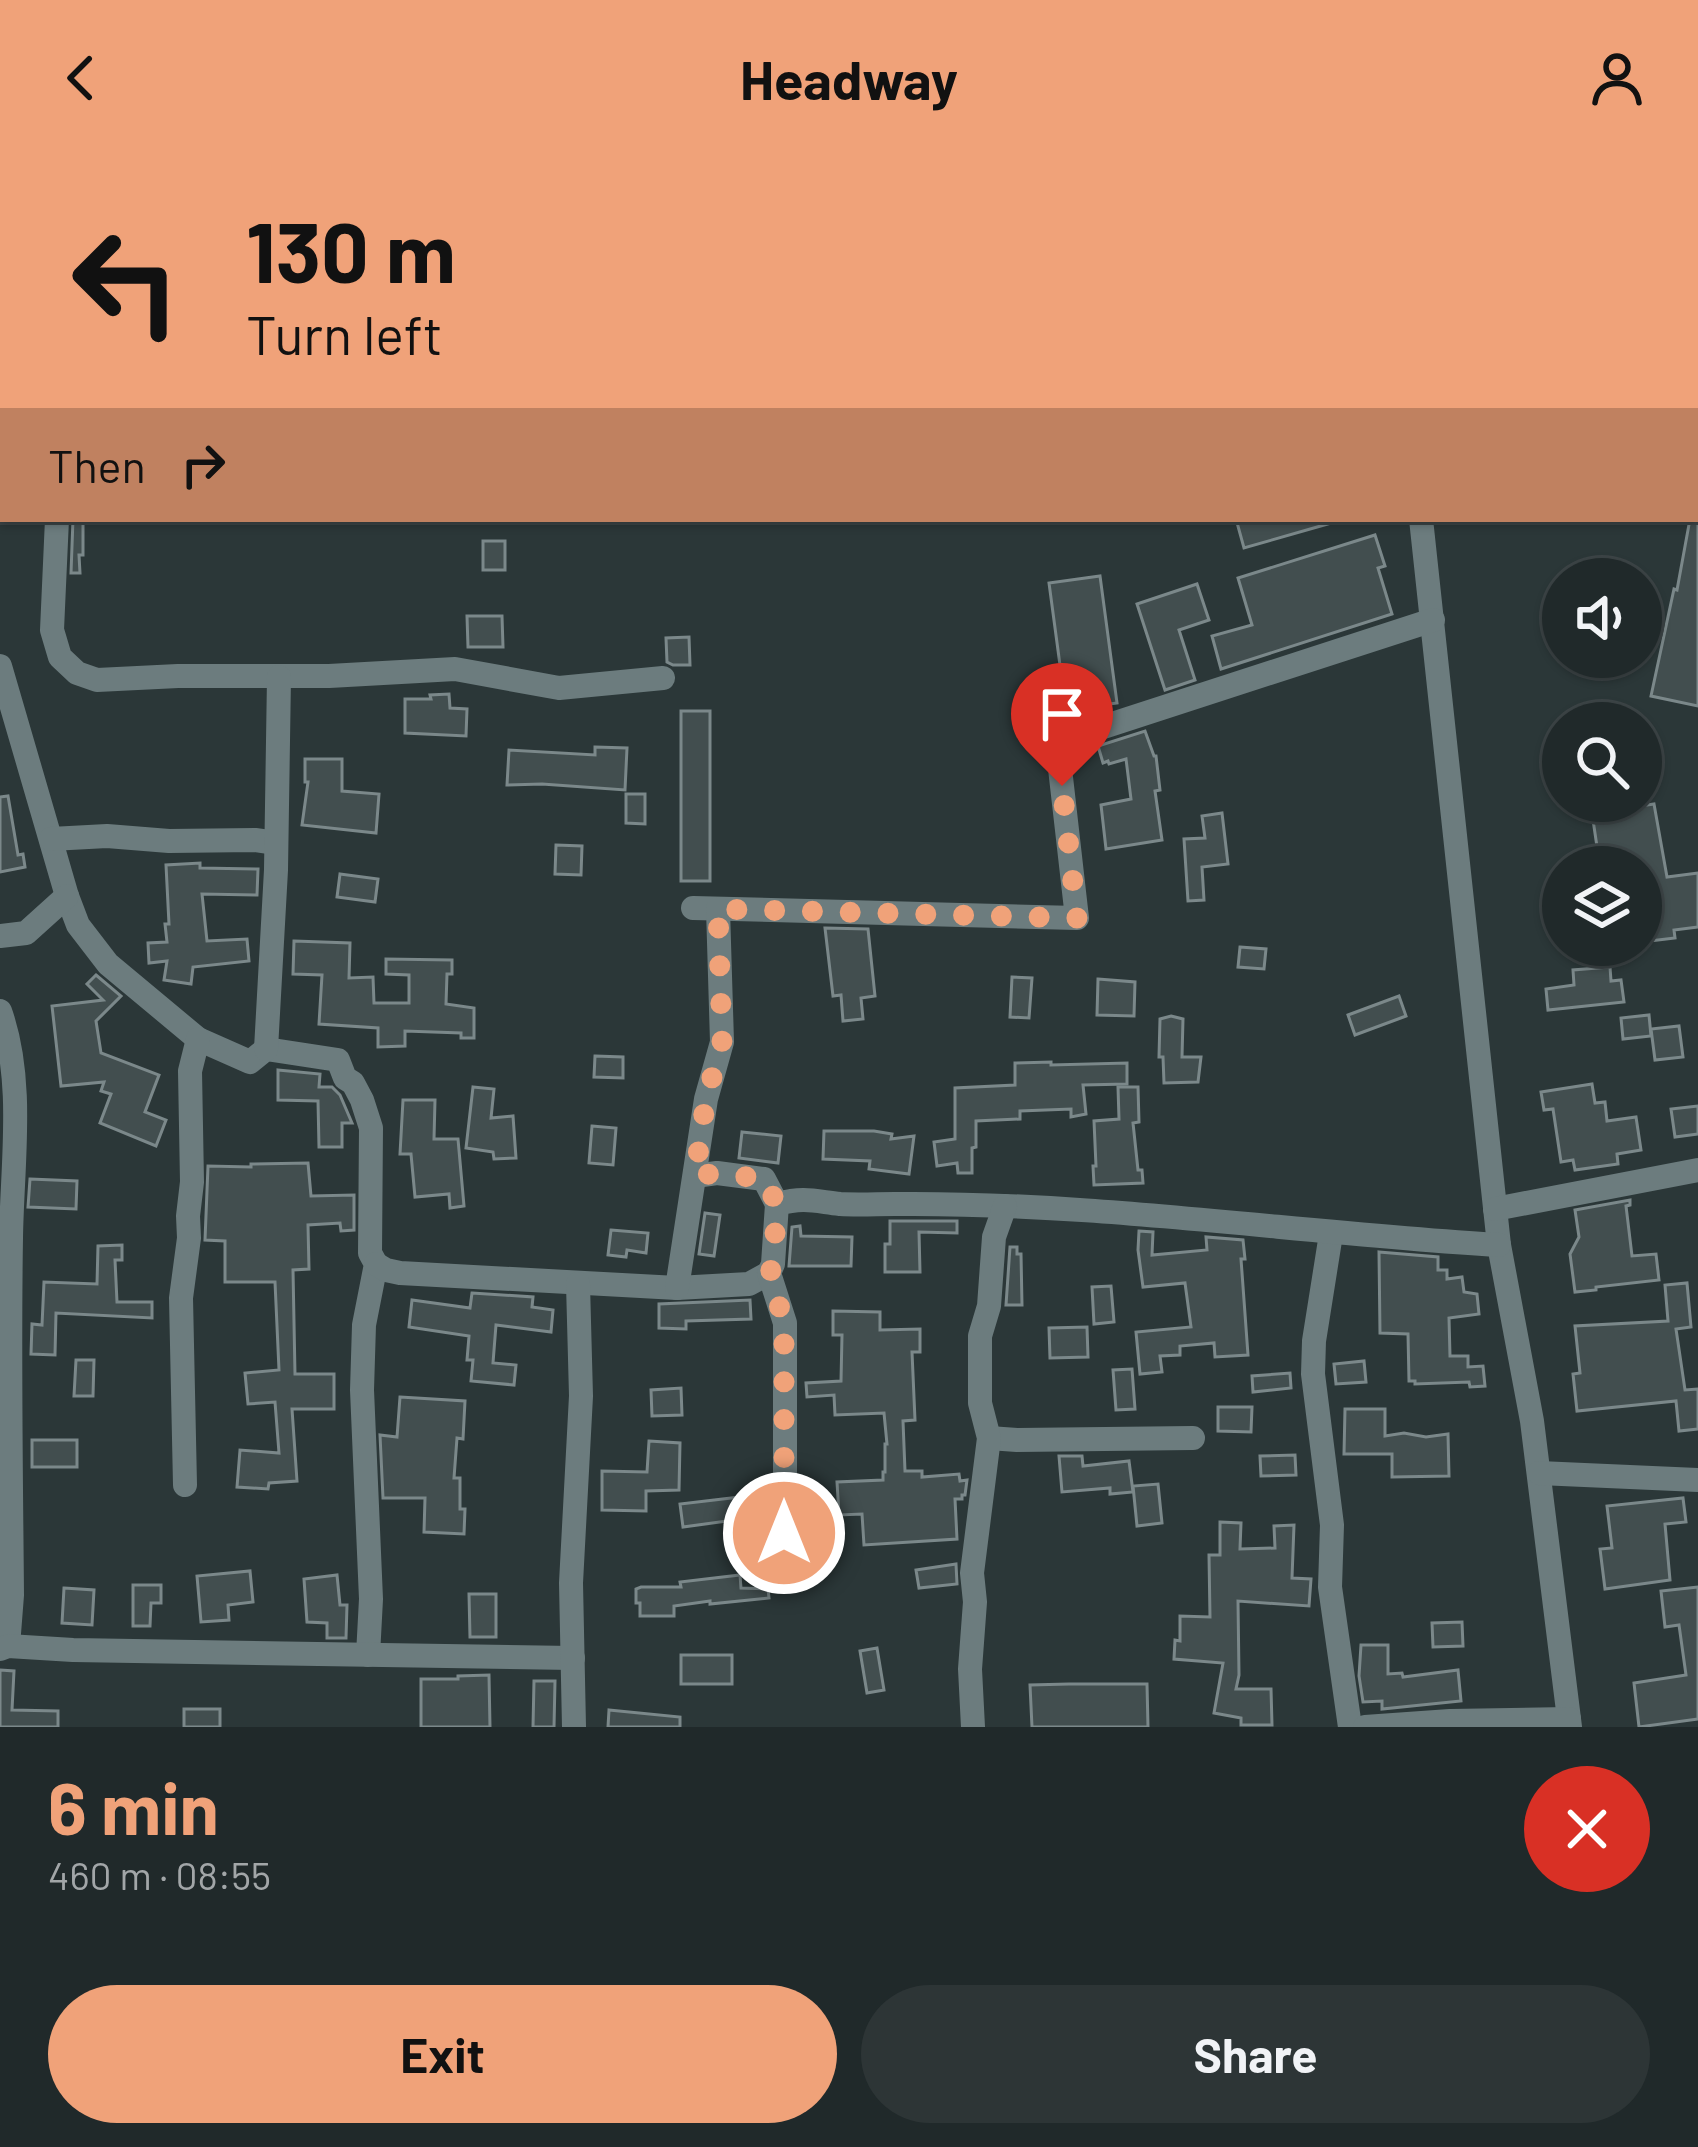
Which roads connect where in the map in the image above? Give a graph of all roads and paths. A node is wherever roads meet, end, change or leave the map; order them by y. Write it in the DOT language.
graph roads {
  1 [pos="56,522"];
  2 [pos="1421,522"];
  3 [pos="1432,620"];
  4 [pos="0,666"];
  5 [pos="279,677"];
  6 [pos="663,678"];
  7 [pos="51,838"];
  8 [pos="276,842"];
  9 [pos="67,896"];
  10 [pos="0,936"];
  11 [pos="0,1011"];
  12 [pos="197,1039"];
  13 [pos="266,1049"];
  14 [pos="7,1118"];
  15 [pos="1698,1170"];
  16 [pos="695,1176"];
  17 [pos="777,1204"];
  18 [pos="1005,1206"];
  19 [pos="1495,1209"];
  20 [pos="1330,1234"];
  21 [pos="1498,1245"];
  22 [pos="376,1264"];
  23 [pos="770,1273"];
  24 [pos="578,1284"];
  25 [pos="676,1288"];
  26 [pos="989,1438"];
  27 [pos="1193,1438"];
  28 [pos="1539,1473"];
  29 [pos="1698,1480"];
  30 [pos="184,1485"];
  31 [pos="784,1533"];
  32 [pos="4,1647"];
  33 [pos="368,1655"];
  34 [pos="573,1658"];
  35 [pos="1570,1723"];
  36 [pos="574,1727"];
  37 [pos="973,1727"];
  38 [pos="1350,1727"];
  39 [pos="1365,1727"];
  1 -- 5 [label="street"];
  2 -- 3 [label="street"];
  3 -- 16 [label="street"];
  3 -- 19 [label="street"];
  4 -- 7 [label="street"];
  5 -- 6 [label="street"];
  5 -- 8 [label="street"];
  7 -- 8 [label="street"];
  7 -- 9 [label="street"];
  8 -- 13 [label="street"];
  9 -- 10 [label="street"];
  9 -- 12 [label="street"];
  11 -- 14 [label="street"];
  12 -- 13 [label="street"];
  12 -- 30 [label="street"];
  13 -- 22 [label="street"];
  14 -- 32 [label="street"];
  15 -- 19 [label="street"];
  16 -- 17 [label="street"];
  16 -- 25 [label="street"];
  17 -- 18 [label="street"];
  17 -- 23 [label="street"];
  18 -- 20 [label="street"];
  18 -- 26 [label="street"];
  19 -- 21 [label="street"];
  20 -- 21 [label="street"];
  20 -- 38 [label="street"];
  21 -- 28 [label="street"];
  22 -- 24 [label="street"];
  22 -- 33 [label="street"];
  23 -- 25 [label="street"];
  23 -- 31 [label="street"];
  24 -- 25 [label="street"];
  24 -- 34 [label="street"];
  26 -- 27 [label="street"];
  26 -- 37 [label="street"];
  28 -- 29 [label="street"];
  28 -- 35 [label="street"];
  32 -- 33 [label="street"];
  33 -- 34 [label="street"];
  34 -- 36 [label="street"];
  35 -- 39 [label="street"];
}
